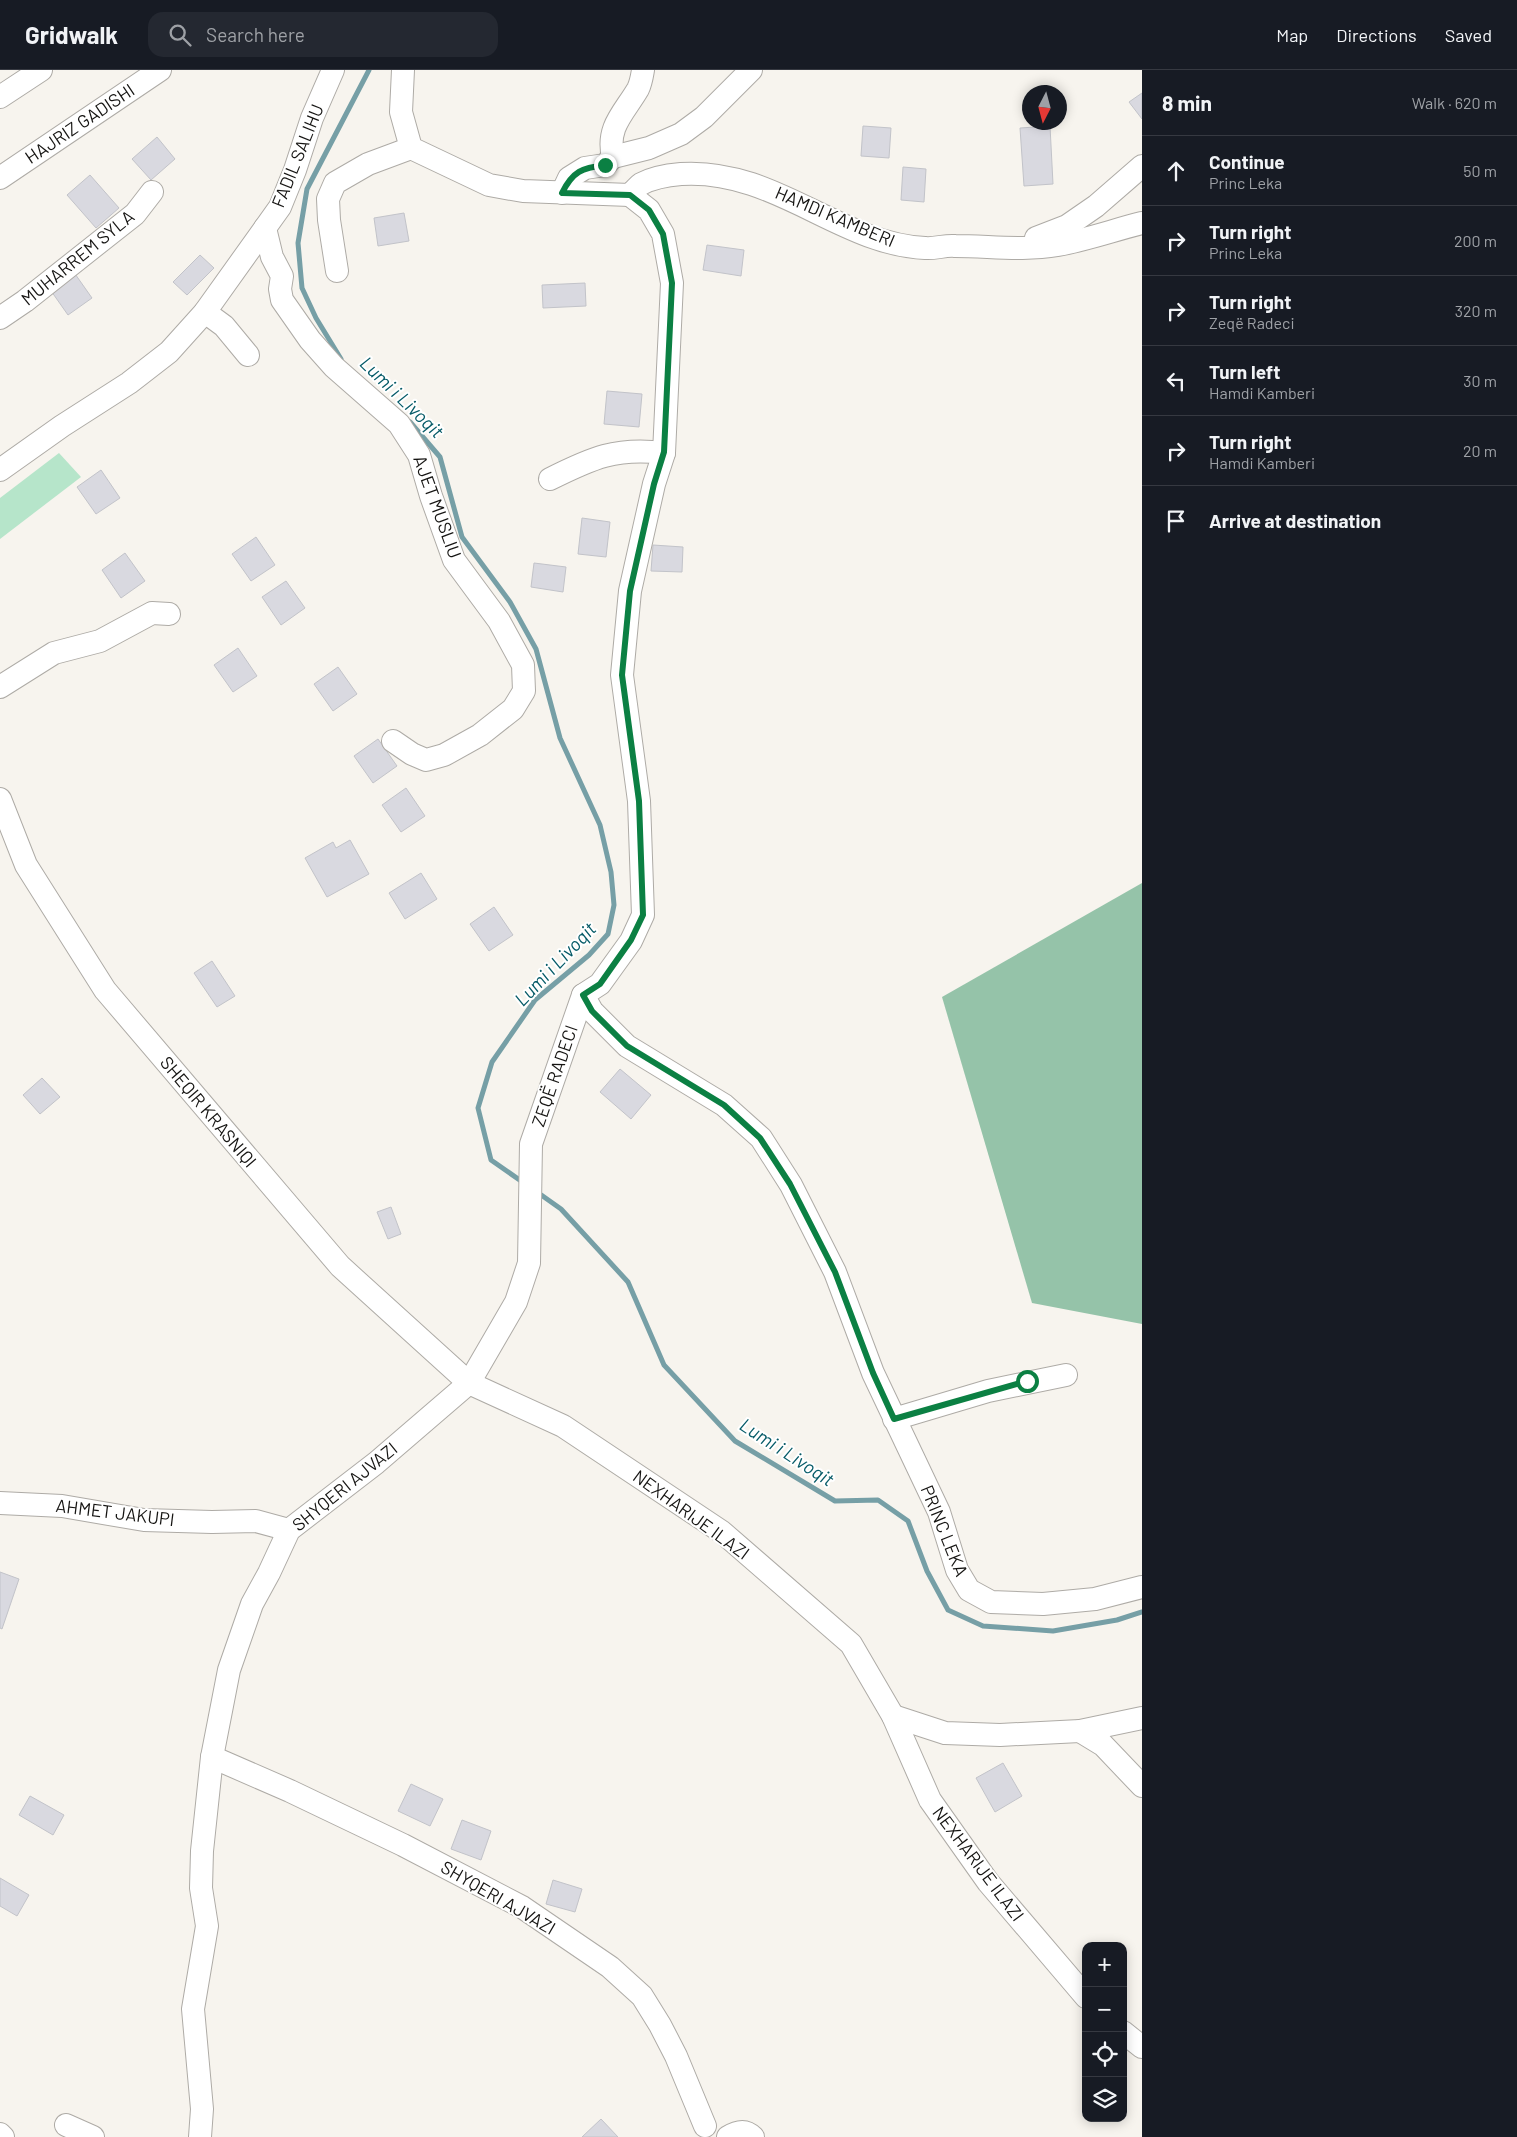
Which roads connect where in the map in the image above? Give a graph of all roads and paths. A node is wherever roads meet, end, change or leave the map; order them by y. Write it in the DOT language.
graph roads {
  1 [pos="42,70"];
  2 [pos="160,70"];
  3 [pos="333,70"];
  4 [pos="403,70"];
  5 [pos="643,70"];
  6 [pos="751,70"];
  7 [pos="0,97"];
  8 [pos="411,148"];
  9 [pos="614,157"];
  10 [pos="1142,166"];
  11 [pos="0,178"];
  12 [pos="152,192"];
  13 [pos="562,193"];
  14 [pos="630,195"];
  15 [pos="1142,223"];
  16 [pos="265,228"];
  17 [pos="1021,248"];
  18 [pos="338,271"];
  19 [pos="205,312"];
  20 [pos="0,318"];
  21 [pos="248,355"];
  22 [pos="664,452"];
  23 [pos="0,470"];
  24 [pos="550,479"];
  25 [pos="168,614"];
  26 [pos="0,688"];
  27 [pos="393,740"];
  28 [pos="0,799"];
  29 [pos="583,995"];
  30 [pos="1066,1375"];
  31 [pos="469,1383"];
  32 [pos="894,1419"];
  33 [pos="0,1503"];
  34 [pos="289,1530"];
  35 [pos="1142,1587"];
  36 [pos="893,1716"];
  37 [pos="1142,1718"];
  38 [pos="1080,1731"];
  39 [pos="212,1757"];
  40 [pos="1142,1786"];
  41 [pos="1082,1992"];
  42 [pos="1127,2035"];
  43 [pos="1142,2047"];
  44 [pos="66,2125"];
  45 [pos="705,2126"];
  46 [pos="0,2134"];
  47 [pos="3,2137"];
  48 [pos="93,2137"];
  49 [pos="200,2137"];
  50 [pos="728,2137"];
  51 [pos="753,2137"];
  1 -- 7 [label="street"];
  2 -- 11 [label="street, HAJRIZ GADISHI"];
  3 -- 16 [label="street, FADIL SALIHU"];
  4 -- 8 [label="street"];
  5 -- 9 [label="street"];
  6 -- 9 [label="street"];
  8 -- 13 [label="street"];
  8 -- 18 [label="street"];
  9 -- 13 [label="street"];
  10 -- 17 [label="street"];
  12 -- 20 [label="street, MUHARREM SYLA"];
  13 -- 14 [label="street"];
  14 -- 17 [label="street, HAMDI KAMBERI"];
  14 -- 22 [label="street"];
  15 -- 17 [label="street, HAMDI KAMBERI"];
  16 -- 19 [label="street, FADIL SALIHU"];
  16 -- 27 [label="street, AJET MUSLIU"];
  19 -- 21 [label="street"];
  19 -- 23 [label="street, FADIL SALIHU"];
  22 -- 24 [label="street"];
  22 -- 29 [label="street"];
  25 -- 26 [label="street"];
  28 -- 31 [label="street, SHEQIR KRASNIQI"];
  29 -- 31 [label="street, ZEQË RADECI"];
  29 -- 32 [label="street, PRINC LEKA"];
  30 -- 32 [label="street"];
  31 -- 34 [label="street, SHYQERI AJVAZI"];
  31 -- 36 [label="street, NEXHARIJE ILAZI"];
  32 -- 35 [label="street, PRINC LEKA"];
  33 -- 34 [label="street, AHMET JAKUPI"];
  34 -- 39 [label="street, SHYQERI AJVAZI"];
  36 -- 38 [label="street"];
  36 -- 41 [label="street, NEXHARIJE ILAZI"];
  37 -- 38 [label="street"];
  38 -- 40 [label="street"];
  39 -- 45 [label="street, SHYQERI AJVAZI"];
  39 -- 49 [label="street, SHYQERI AJVAZI"];
  42 -- 43 [label="street"];
  44 -- 48 [label="street"];
  46 -- 47 [label="street"];
  50 -- 51 [label="street"];
}
